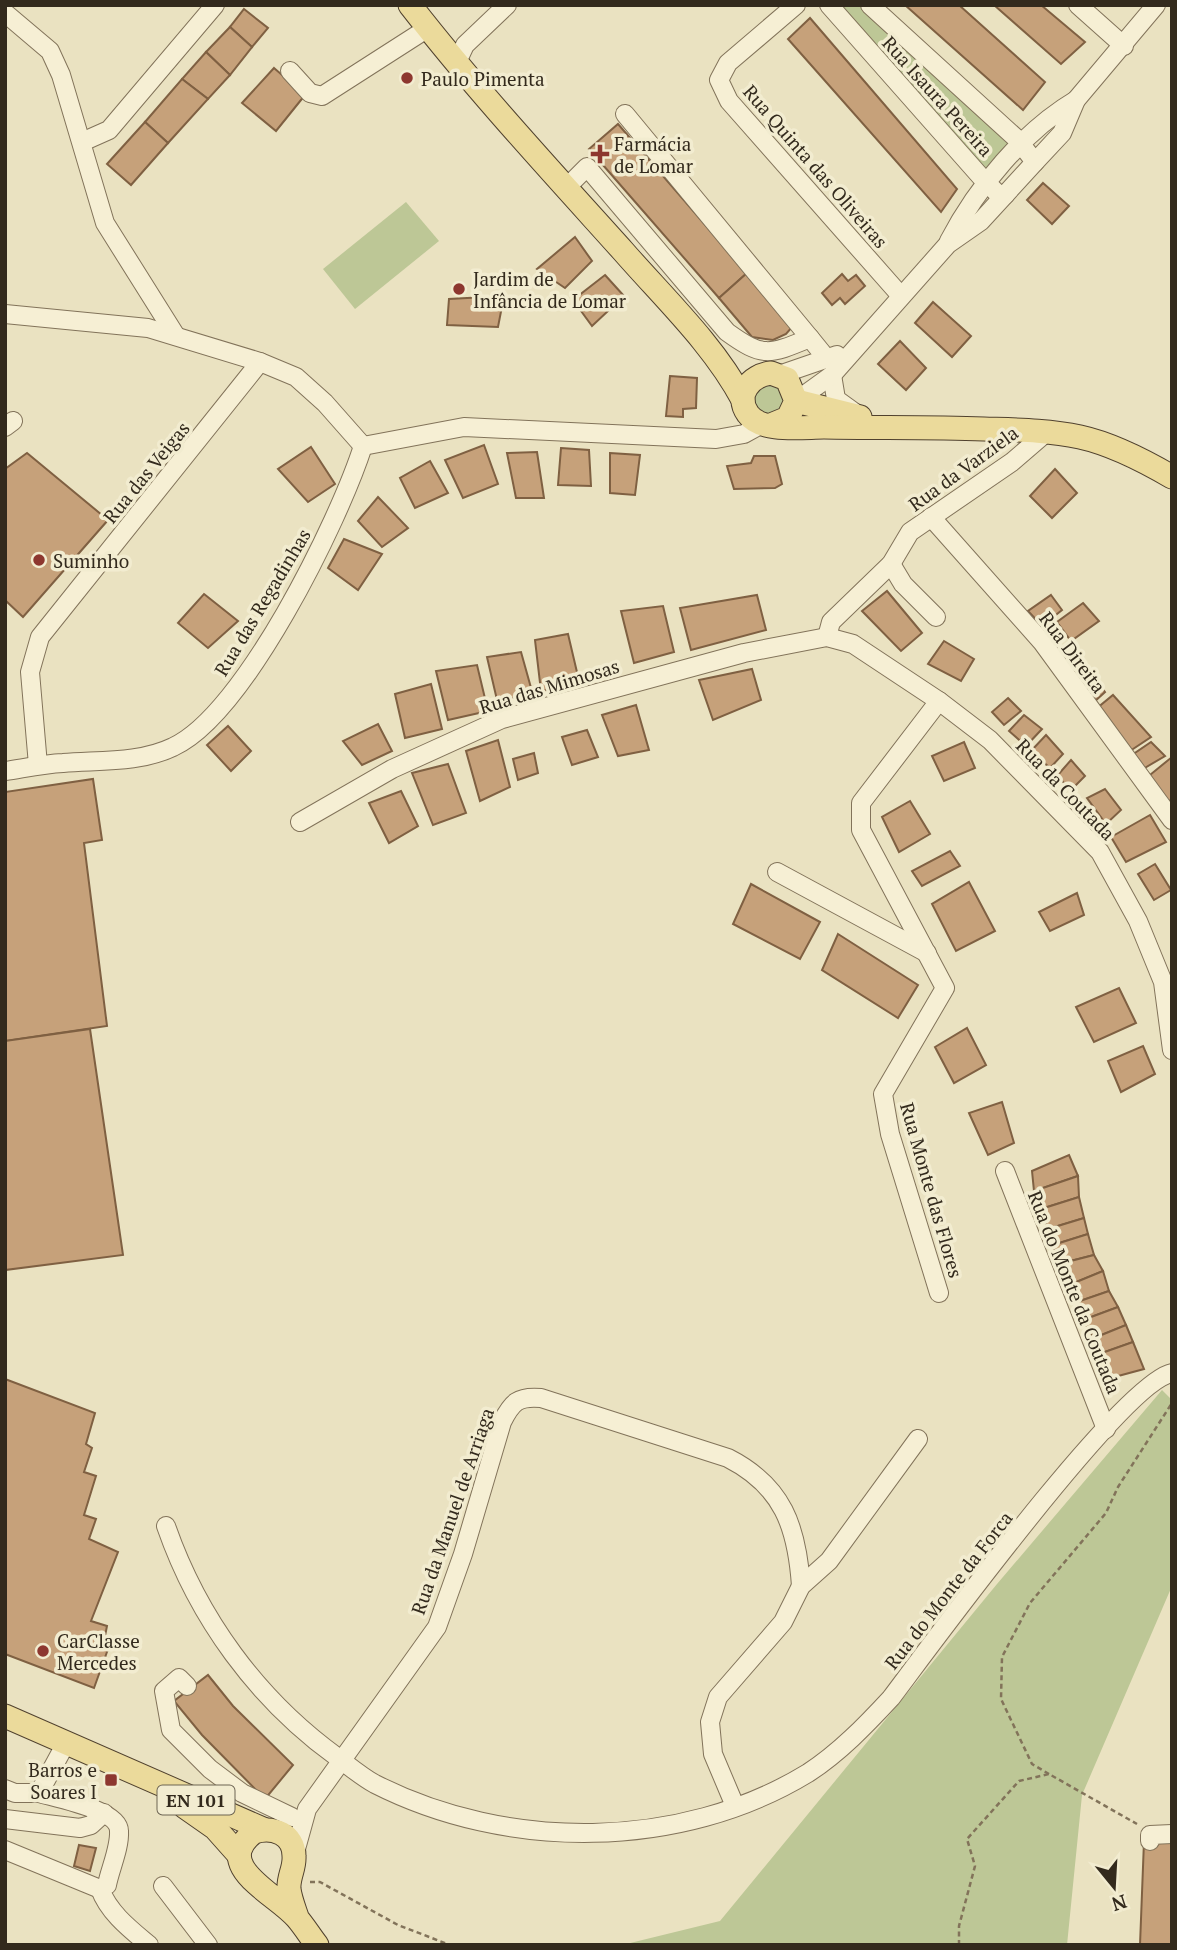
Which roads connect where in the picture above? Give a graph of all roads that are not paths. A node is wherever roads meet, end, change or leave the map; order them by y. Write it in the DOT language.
graph roads {
  1 [pos="215,5"];
  2 [pos="410,5"];
  3 [pos="507,5"];
  4 [pos="796,5"];
  5 [pos="829,5"];
  6 [pos="870,5"];
  7 [pos="1077,5"];
  8 [pos="1156,5"];
  9 [pos="5,13"];
  10 [pos="428,28"];
  11 [pos="1124,46"];
  12 [pos="457,62"];
  13 [pos="290,71"];
  14 [pos="1076,100"];
  15 [pos="625,114"];
  16 [pos="82,142"];
  17 [pos="1022,144"];
  18 [pos="1035,162"];
  19 [pos="987,183"];
  20 [pos="566,188"];
  21 [pos="1005,195"];
  22 [pos="948,244"];
  23 [pos="901,296"];
  24 [pos="5,314"];
  25 [pos="679,314"];
  26 [pos="176,336"];
  27 [pos="810,338"];
  28 [pos="260,362"];
  29 [pos="830,367"];
  30 [pos="770,374"];
  31 [pos="796,401"];
  32 [pos="743,404"];
  33 [pos="867,418"];
  34 [pos="767,425"];
  35 [pos="916,427"];
  36 [pos="1048,431"];
  37 [pos="688,435"];
  38 [pos="363,446"];
  39 [pos="1172,477"];
  40 [pos="931,517"];
  41 [pos="891,564"];
  42 [pos="936,617"];
  43 [pos="827,637"];
  44 [pos="939,701"];
  45 [pos="38,765"];
  46 [pos="5,771"];
  47 [pos="1172,820"];
  48 [pos="300,822"];
  49 [pos="777,872"];
  50 [pos="927,953"];
  51 [pos="1168,980"];
  52 [pos="1172,1050"];
  53 [pos="1005,1171"];
  54 [pos="939,1293"];
  55 [pos="1172,1373"];
  56 [pos="1106,1429"];
  57 [pos="918,1439"];
  58 [pos="166,1526"];
  59 [pos="801,1586"];
  60 [pos="187,1686"];
  61 [pos="5,1716"];
  62 [pos="65,1743"];
  63 [pos="341,1760"];
  64 [pos="131,1769"];
  65 [pos="5,1789"];
  66 [pos="39,1793"];
  67 [pos="735,1806"];
  68 [pos="104,1813"];
  69 [pos="5,1819"];
  70 [pos="284,1821"];
  71 [pos="1172,1834"];
  72 [pos="1150,1838"];
  73 [pos="5,1850"];
  74 [pos="239,1855"];
  75 [pos="291,1870"];
  76 [pos="258,1882"];
  77 [pos="163,1886"];
  78 [pos="100,1889"];
  79 [pos="297,1917"];
  80 [pos="149,1945"];
  81 [pos="208,1945"];
  82 [pos="317,1945"];
  1 -- 16 [label="street"];
  2 -- 10 [label="main road"];
  3 -- 12 [label="street"];
  4 -- 23 [label="street, Rua Quinta das Oliveiras"];
  5 -- 19 [label="street, Rua Isaura Pereira"];
  6 -- 17 [label="street, Rua Isaura Pereira"];
  7 -- 11 [label="street"];
  8 -- 11 [label="street"];
  9 -- 16 [label="street"];
  10 -- 12 [label="main road"];
  10 -- 13 [label="street"];
  11 -- 14 [label="street"];
  12 -- 20 [label="main road"];
  14 -- 17 [label="street"];
  14 -- 18 [label="street"];
  15 -- 27 [label="street"];
  16 -- 26 [label="street"];
  17 -- 18 [label="street, Rua Isaura Pereira"];
  17 -- 19 [label="street"];
  18 -- 21 [label="street"];
  19 -- 21 [label="street, Rua Isaura Pereira"];
  19 -- 22 [label="street"];
  20 -- 25 [label="main road"];
  20 -- 27 [label="street"];
  21 -- 22 [label="street"];
  22 -- 23 [label="street"];
  23 -- 29 [label="street"];
  24 -- 26 [label="street"];
  25 -- 30 [label="main road"];
  25 -- 32 [label="main road"];
  26 -- 28 [label="street"];
  27 -- 29 [label="street"];
  28 -- 38 [label="street"];
  28 -- 45 [label="street, Rua das Veigas"];
  29 -- 30 [label="street"];
  29 -- 31 [label="street"];
  29 -- 33 [label="street"];
  30 -- 31 [label="main road"];
  30 -- 32 [label="main road"];
  31 -- 33 [label="main road"];
  31 -- 34 [label="main road"];
  32 -- 34 [label="main road"];
  32 -- 37 [label="street"];
  33 -- 35 [label="main road"];
  34 -- 35 [label="main road"];
  34 -- 37 [label="street"];
  35 -- 36 [label="main road"];
  36 -- 39 [label="main road"];
  36 -- 40 [label="street, Rua da Varziela"];
  37 -- 38 [label="street"];
  38 -- 45 [label="street, Rua das Regadinhas"];
  40 -- 41 [label="street, Rua da Varziela"];
  40 -- 47 [label="street, Rua Direita"];
  41 -- 42 [label="street"];
  41 -- 43 [label="street, Rua da Varziela"];
  43 -- 44 [label="street, Rua da Coutada"];
  43 -- 48 [label="street, Rua das Mimosas"];
  44 -- 50 [label="street, Rua Monte das Flores"];
  44 -- 51 [label="street, Rua da Coutada"];
  45 -- 46 [label="street, Rua das Regadinhas"];
  49 -- 50 [label="street"];
  50 -- 54 [label="street, Rua Monte das Flores"];
  51 -- 52 [label="street, Rua da Coutada"];
  53 -- 56 [label="street, Rua do Monte da Coutada"];
  55 -- 56 [label="street, Rua do Monte da Forca"];
  56 -- 67 [label="street, Rua do Monte da Forca"];
  57 -- 59 [label="street"];
  58 -- 63 [label="street, Rua do Monte da Forca"];
  59 -- 63 [label="street, Rua da Manuel de Arriaga"];
  59 -- 67 [label="street"];
  60 -- 70 [label="street"];
  61 -- 62 [label="main road, EN 101"];
  62 -- 64 [label="main road, EN 101"];
  62 -- 66 [label="street"];
  63 -- 67 [label="street, Rua do Monte da Forca"];
  63 -- 70 [label="street, Rua da Manuel de Arriaga"];
  64 -- 70 [label="main road, EN 101"];
  64 -- 74 [label="main road, EN 101"];
  65 -- 66 [label="street"];
  66 -- 68 [label="street"];
  68 -- 69 [label="street"];
  68 -- 78 [label="street"];
  70 -- 74 [label="main road, EN 101"];
  70 -- 75 [label="street, Rua da Manuel de Arriaga"];
  70 -- 75 [label="main road, EN 101"];
  71 -- 72 [label="street"];
  73 -- 78 [label="street"];
  74 -- 76 [label="main road, EN 101"];
  75 -- 76 [label="main road"];
  75 -- 79 [label="main road, EN 101"];
  76 -- 79 [label="main road, EN 101"];
  77 -- 81 [label="street"];
  78 -- 80 [label="street"];
  79 -- 82 [label="main road, EN 101"];
}
